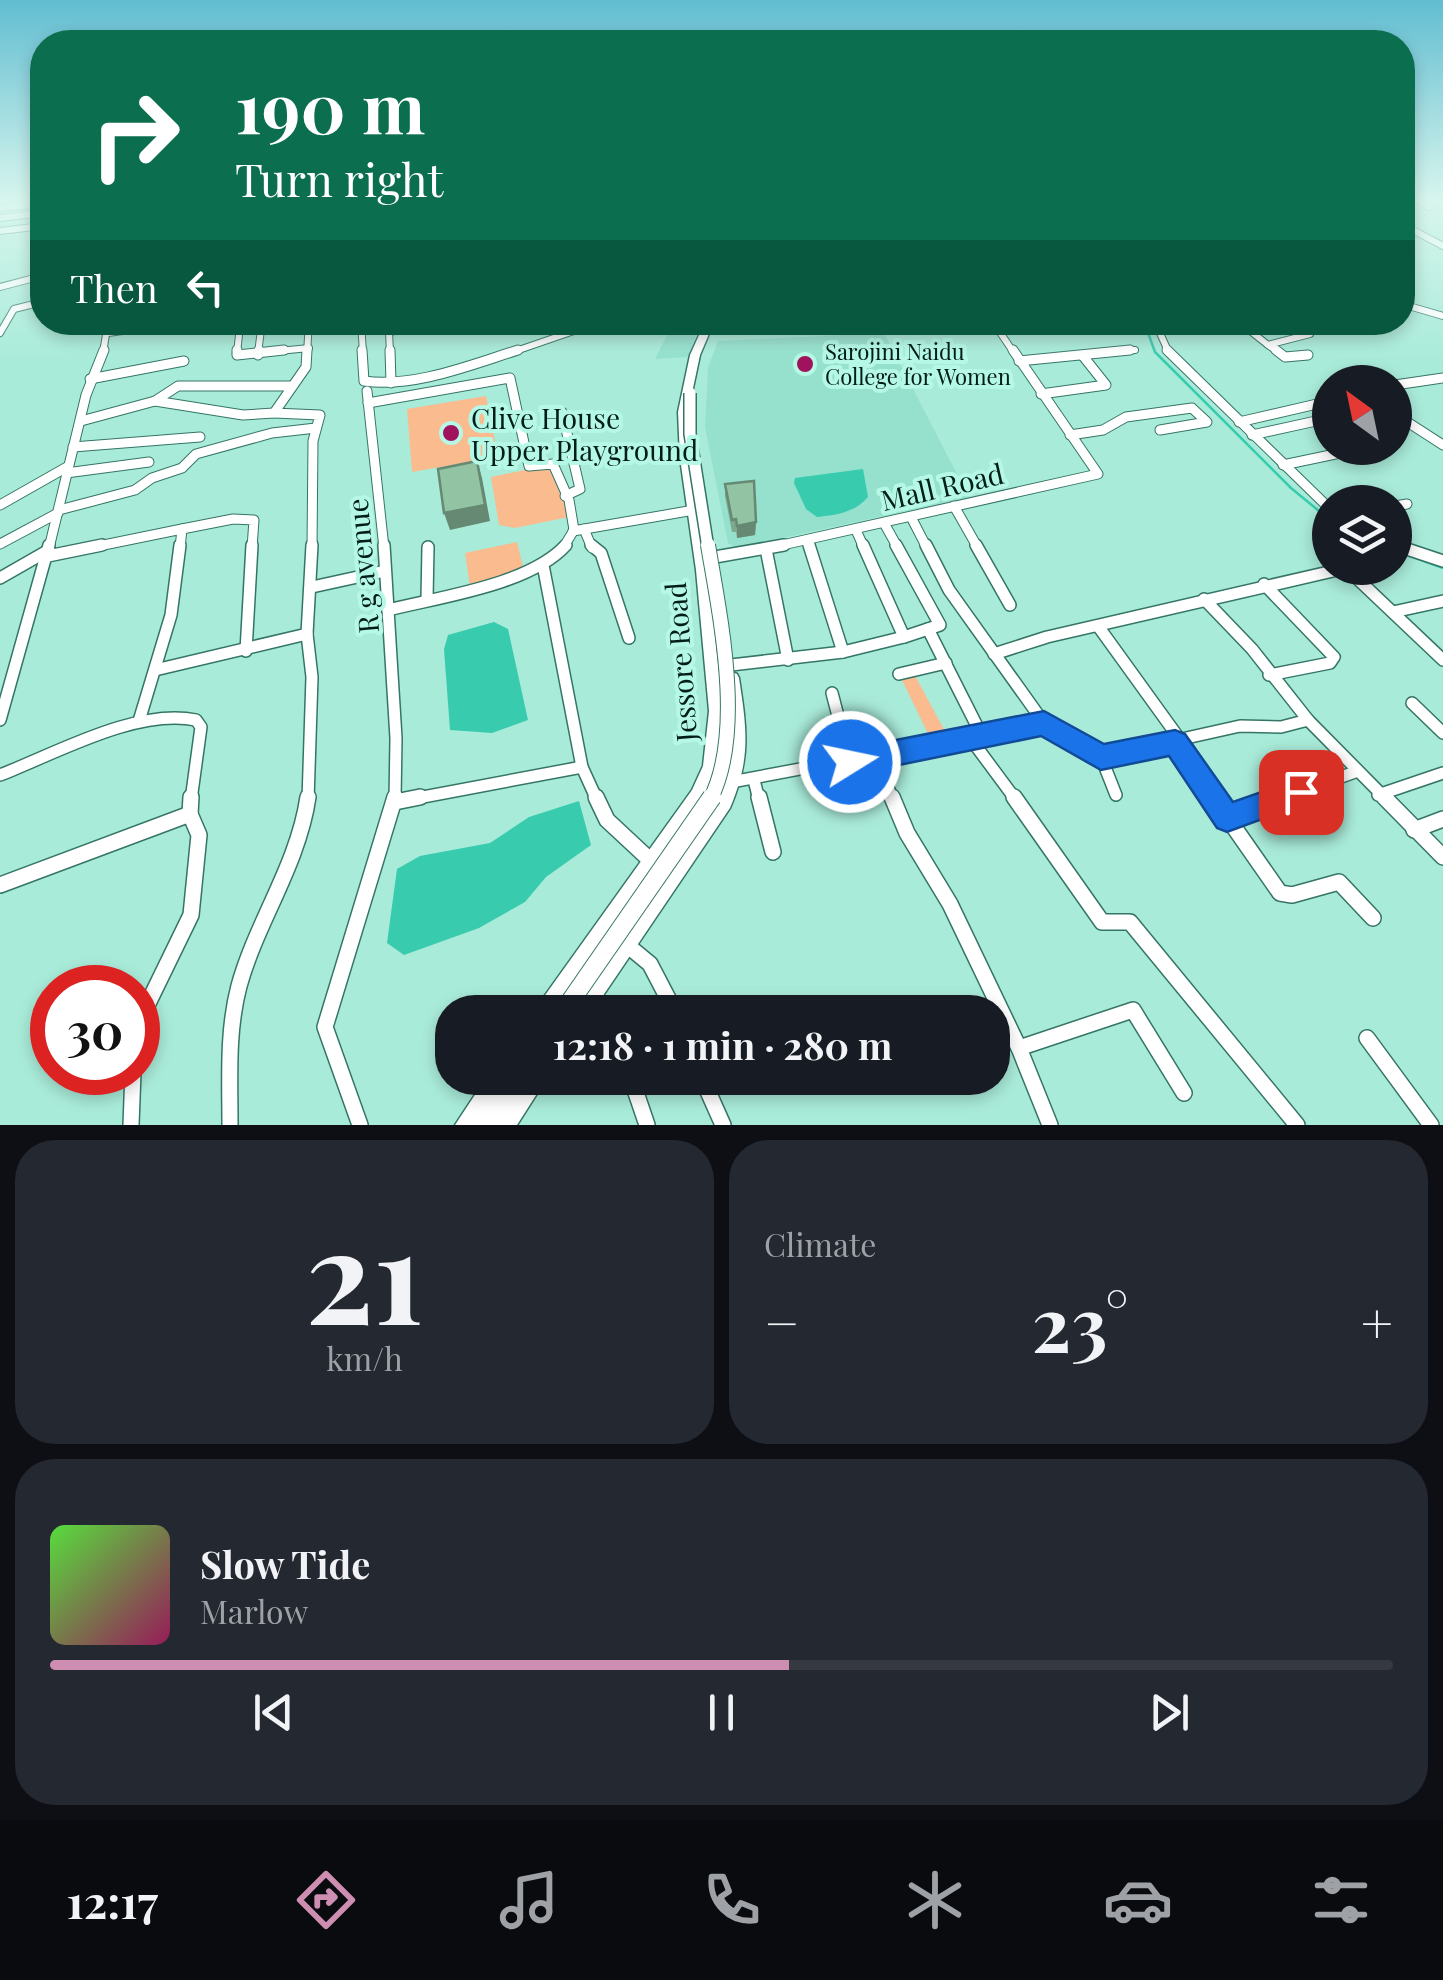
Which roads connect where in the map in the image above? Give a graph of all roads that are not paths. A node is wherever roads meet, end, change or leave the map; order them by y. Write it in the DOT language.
graph roads {
  1 [pos="30,279"];
  2 [pos="0,287"];
  3 [pos="30,304"];
  4 [pos="1415,308"];
  5 [pos="14,309"];
  6 [pos="0,311"];
  7 [pos="1443,316"];
  8 [pos="0,333"];
  9 [pos="106,335"];
  10 [pos="239,335"];
  11 [pos="260,335"];
  12 [pos="310,335"];
  13 [pos="362,335"];
  14 [pos="389,335"];
  15 [pos="561,335"];
  16 [pos="709,335"];
  17 [pos="1001,335"];
  18 [pos="1160,335"];
  19 [pos="1256,335"];
  20 [pos="1306,335"];
  21 [pos="1268,345"];
  22 [pos="310,348"];
  23 [pos="1135,350"];
  24 [pos="258,355"];
  25 [pos="1308,355"];
  26 [pos="1083,356"];
  27 [pos="184,361"];
  28 [pos="1018,361"];
  29 [pos="1441,377"];
  30 [pos="90,379"];
  31 [pos="692,382"];
  32 [pos="1412,382"];
  33 [pos="391,383"];
  34 [pos="292,386"];
  35 [pos="1041,394"];
  36 [pos="155,401"];
  37 [pos="1312,405"];
  38 [pos="562,412"];
  39 [pos="274,413"];
  40 [pos="81,421"];
  41 [pos="1239,422"];
  42 [pos="1312,422"];
  43 [pos="1412,425"];
  44 [pos="316,428"];
  45 [pos="1160,430"];
  46 [pos="1070,435"];
  47 [pos="1252,435"];
  48 [pos="200,438"];
  49 [pos="1443,445"];
  50 [pos="73,448"];
  51 [pos="1312,459"];
  52 [pos="149,462"];
  53 [pos="1283,465"];
  54 [pos="67,470"];
  55 [pos="1312,492"];
  56 [pos="565,496"];
  57 [pos="0,505"];
  58 [pos="954,506"];
  59 [pos="694,510"];
  60 [pos="59,512"];
  61 [pos="911,517"];
  62 [pos="884,523"];
  63 [pos="182,529"];
  64 [pos="578,530"];
  65 [pos="856,530"];
  66 [pos="808,541"];
  67 [pos="0,544"];
  68 [pos="428,547"];
  69 [pos="766,549"];
  70 [pos="1412,550"];
  71 [pos="49,553"];
  72 [pos="715,557"];
  73 [pos="1443,560"];
  74 [pos="543,565"];
  75 [pos="385,571"];
  76 [pos="0,578"];
  77 [pos="1264,584"];
  78 [pos="312,587"];
  79 [pos="427,599"];
  80 [pos="1204,599"];
  81 [pos="1443,601"];
  82 [pos="1010,605"];
  83 [pos="388,610"];
  84 [pos="1393,612"];
  85 [pos="1098,626"];
  86 [pos="928,629"];
  87 [pos="306,634"];
  88 [pos="904,637"];
  89 [pos="629,638"];
  90 [pos="246,652"];
  91 [pos="844,652"];
  92 [pos="994,654"];
  93 [pos="788,660"];
  94 [pos="1443,660"];
  95 [pos="946,663"];
  96 [pos="731,665"];
  97 [pos="155,670"];
  98 [pos="906,672"];
  99 [pos="1269,675"];
  100 [pos="832,693"];
  101 [pos="4,697"];
  102 [pos="1412,703"];
  103 [pos="0,720"];
  104 [pos="1308,720"];
  105 [pos="138,721"];
  106 [pos="1044,723"];
  107 [pos="1443,733"];
  108 [pos="976,737"];
  109 [pos="1178,742"];
  110 [pos="876,757"];
  111 [pos="1101,757"];
  112 [pos="850,762"];
  113 [pos="582,767"];
  114 [pos="1355,772"];
  115 [pos="1443,773"];
  116 [pos="0,775"];
  117 [pos="705,780"];
  118 [pos="754,780"];
  119 [pos="732,784"];
  120 [pos="1378,795"];
  121 [pos="1116,796"];
  122 [pos="395,802"];
  123 [pos="190,814"];
  124 [pos="1227,818"];
  125 [pos="1443,818"];
  126 [pos="1414,830"];
  127 [pos="773,852"];
  128 [pos="1443,857"];
  129 [pos="652,861"];
  130 [pos="0,885"];
  131 [pos="1373,918"];
  132 [pos="627,945"];
  133 [pos="160,978"];
  134 [pos="557,995"];
  135 [pos="575,995"];
  136 [pos="593,995"];
  137 [pos="666,995"];
  138 [pos="1366,1038"];
  139 [pos="1019,1048"];
  140 [pos="1184,1094"];
  141 [pos="132,1095"];
  142 [pos="486,1095"];
  143 [pos="505,1095"];
  144 [pos="525,1095"];
  145 [pos="637,1095"];
  146 [pos="710,1095"];
  147 [pos="131,1125"];
  148 [pos="230,1125"];
  149 [pos="360,1125"];
  150 [pos="465,1125"];
  151 [pos="484,1125"];
  152 [pos="505,1125"];
  153 [pos="648,1125"];
  154 [pos="723,1125"];
  155 [pos="1050,1125"];
  156 [pos="1298,1125"];
  157 [pos="1432,1125"];
  1 -- 2 [label="street"];
  3 -- 5 [label="street"];
  4 -- 7 [label="street"];
  5 -- 6 [label="street"];
  5 -- 8 [label="street"];
  9 -- 30 [label="street"];
  10 -- 24 [label="street"];
  11 -- 24 [label="street"];
  12 -- 22 [label="street"];
  13 -- 33 [label="street"];
  14 -- 33 [label="street"];
  15 -- 33 [label="street"];
  16 -- 31 [label="main road, Jessore Road"];
  17 -- 28 [label="street, Mall Road"];
  18 -- 41 [label="street"];
  19 -- 21 [label="street"];
  20 -- 21 [label="street"];
  21 -- 25 [label="street"];
  22 -- 24 [label="street"];
  22 -- 34 [label="street"];
  23 -- 26 [label="street"];
  26 -- 28 [label="street"];
  26 -- 35 [label="street"];
  27 -- 30 [label="street"];
  28 -- 35 [label="street, Mall Road"];
  29 -- 32 [label="street"];
  30 -- 40 [label="street"];
  31 -- 59 [label="main road, Jessore Road"];
  31 -- 72 [label="main road, Jessore Road"];
  31 -- 135 [label="main road, bridge"];
  34 -- 36 [label="street"];
  34 -- 39 [label="street"];
  35 -- 46 [label="street, Mall Road"];
  36 -- 39 [label="street"];
  36 -- 40 [label="street"];
  37 -- 41 [label="street"];
  38 -- 56 [label="street"];
  39 -- 44 [label="street"];
  40 -- 50 [label="street"];
  41 -- 47 [label="street"];
  42 -- 47 [label="street"];
  43 -- 49 [label="street"];
  44 -- 60 [label="street"];
  44 -- 78 [label="street"];
  45 -- 46 [label="street"];
  46 -- 58 [label="street, Mall Road"];
  47 -- 53 [label="street"];
  48 -- 50 [label="street"];
  50 -- 54 [label="street"];
  51 -- 53 [label="street"];
  52 -- 54 [label="street"];
  53 -- 55 [label="street"];
  54 -- 57 [label="street"];
  54 -- 60 [label="street"];
  56 -- 64 [label="street"];
  56 -- 75 [label="street, R g avenue"];
  58 -- 61 [label="street, Mall Road"];
  58 -- 82 [label="street"];
  59 -- 64 [label="street"];
  59 -- 117 [label="main road, Jessore Road"];
  60 -- 67 [label="street"];
  60 -- 71 [label="street"];
  61 -- 62 [label="street, Mall Road"];
  61 -- 92 [label="street"];
  62 -- 65 [label="street, Mall Road"];
  62 -- 86 [label="street"];
  63 -- 71 [label="street"];
  63 -- 90 [label="street"];
  63 -- 97 [label="street"];
  64 -- 74 [label="street"];
  64 -- 89 [label="street"];
  65 -- 66 [label="street, Mall Road"];
  65 -- 88 [label="street"];
  66 -- 69 [label="street, Mall Road"];
  66 -- 91 [label="street"];
  68 -- 79 [label="street"];
  69 -- 72 [label="street, Mall Road"];
  69 -- 93 [label="street"];
  70 -- 73 [label="street"];
  71 -- 76 [label="street"];
  71 -- 101 [label="street"];
  72 -- 96 [label="main road, Jessore Road"];
  74 -- 79 [label="street"];
  74 -- 113 [label="street"];
  75 -- 78 [label="street"];
  75 -- 83 [label="street, R g avenue"];
  77 -- 80 [label="street"];
  77 -- 84 [label="street"];
  77 -- 99 [label="street"];
  78 -- 87 [label="street"];
  79 -- 83 [label="street"];
  80 -- 85 [label="street"];
  80 -- 99 [label="street"];
  81 -- 84 [label="street"];
  83 -- 122 [label="street, R g avenue"];
  84 -- 94 [label="street"];
  85 -- 92 [label="street"];
  85 -- 109 [label="street"];
  86 -- 88 [label="street"];
  86 -- 95 [label="street"];
  87 -- 90 [label="street"];
  87 -- 148 [label="street"];
  88 -- 91 [label="street"];
  90 -- 97 [label="street"];
  91 -- 93 [label="street"];
  92 -- 106 [label="street"];
  93 -- 96 [label="street"];
  95 -- 98 [label="street"];
  95 -- 108 [label="street"];
  96 -- 119 [label="main road, Jessore Road"];
  97 -- 105 [label="street"];
  99 -- 104 [label="street"];
  100 -- 112 [label="street"];
  101 -- 103 [label="street"];
  102 -- 107 [label="street"];
  104 -- 109 [label="street"];
  104 -- 114 [label="street"];
  105 -- 116 [label="street"];
  105 -- 123 [label="street"];
  106 -- 108 [label="street"];
  106 -- 111 [label="street"];
  108 -- 110 [label="street"];
  108 -- 156 [label="street"];
  109 -- 111 [label="street"];
  109 -- 124 [label="street"];
  110 -- 112 [label="street"];
  110 -- 139 [label="street"];
  111 -- 121 [label="street"];
  112 -- 118 [label="street"];
  113 -- 122 [label="street"];
  113 -- 129 [label="street"];
  114 -- 120 [label="street"];
  114 -- 124 [label="street"];
  115 -- 120 [label="street"];
  117 -- 119 [label="street"];
  117 -- 129 [label="main road, Jessore Road"];
  118 -- 119 [label="street"];
  118 -- 127 [label="street"];
  119 -- 132 [label="main road, Jessore Road"];
  120 -- 126 [label="street"];
  122 -- 149 [label="street, R g avenue"];
  123 -- 130 [label="street"];
  123 -- 133 [label="street"];
  124 -- 131 [label="street"];
  125 -- 126 [label="street"];
  126 -- 128 [label="street"];
  129 -- 134 [label="main road, Jessore Road"];
  132 -- 136 [label="main road, Jessore Road"];
  132 -- 137 [label="street"];
  138 -- 157 [label="street"];
  139 -- 140 [label="street"];
  139 -- 155 [label="street"];
  141 -- 147 [label="street"];
  142 -- 150 [label="main road"];
  143 -- 151 [label="main road"];
  144 -- 152 [label="main road"];
  145 -- 153 [label="street"];
  146 -- 154 [label="street"];
}
